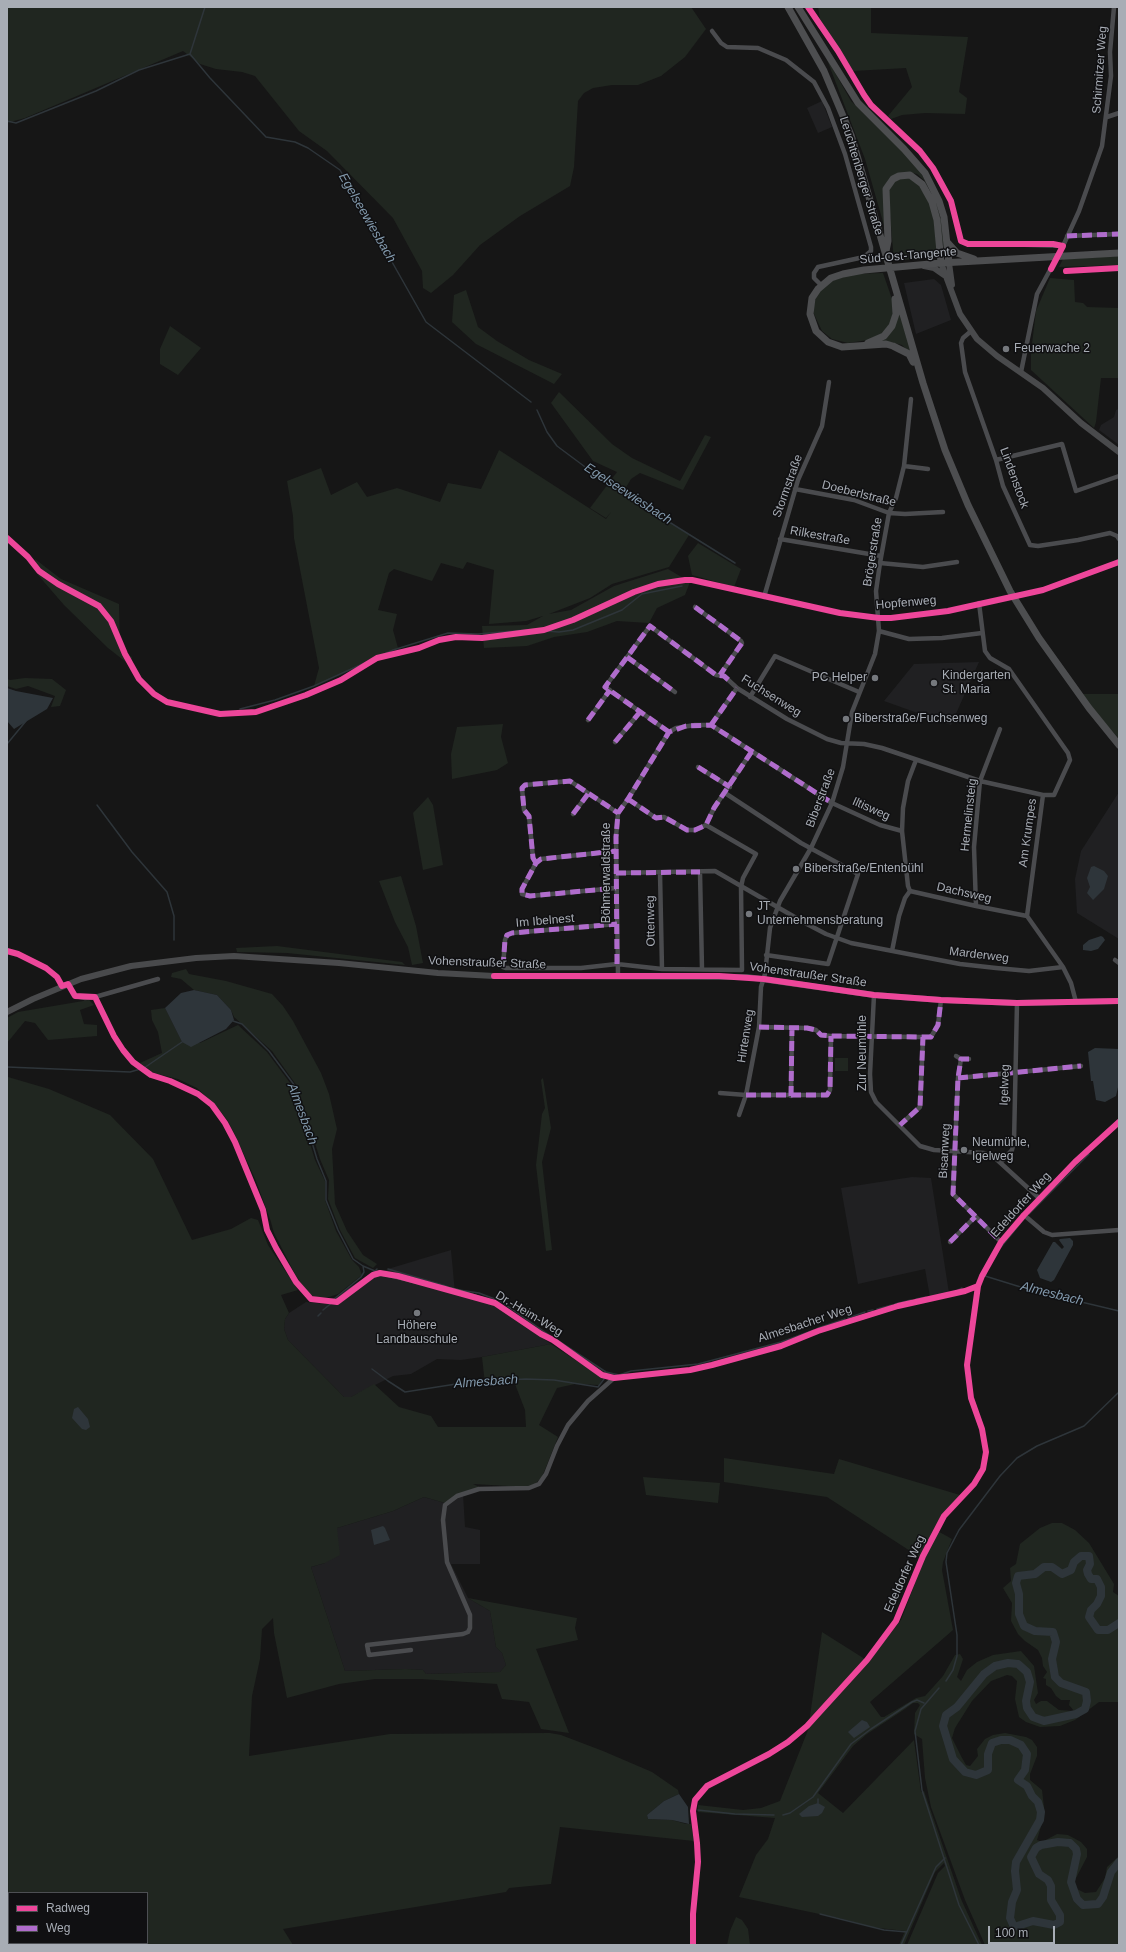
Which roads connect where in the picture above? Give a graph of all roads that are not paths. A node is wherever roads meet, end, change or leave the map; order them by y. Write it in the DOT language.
graph roads {
  1 [pos="788,7"];
  2 [pos="798,7"];
  3 [pos="1114,7"];
  4 [pos="712,31"];
  5 [pos="1119,113"];
  6 [pos="1107,118"];
  7 [pos="1119,234"];
  8 [pos="1067,236"];
  9 [pos="948,242"];
  10 [pos="1001,244"];
  11 [pos="1063,246"];
  12 [pos="1119,252"];
  13 [pos="886,255"];
  14 [pos="978,261"];
  15 [pos="945,263"];
  16 [pos="919,265"];
  17 [pos="946,277"];
  18 [pos="894,283"];
  19 [pos="821,285"];
  20 [pos="954,301"];
  21 [pos="970,332"];
  22 [pos="861,346"];
  23 [pos="1021,372"];
  24 [pos="829,382"];
  25 [pos="922,383"];
  26 [pos="911,399"];
  27 [pos="1119,452"];
  28 [pos="996,460"];
  29 [pos="904,466"];
  30 [pos="928,469"];
  31 [pos="1119,476"];
  32 [pos="795,489"];
  33 [pos="943,512"];
  34 [pos="889,513"];
  35 [pos="1119,538"];
  36 [pos="780,539"];
  37 [pos="881,556"];
  38 [pos="957,562"];
  39 [pos="1119,562"];
  40 [pos="880,563"];
  41 [pos="692,580"];
  42 [pos="764,597"];
  43 [pos="979,603"];
  44 [pos="695,607"];
  45 [pos="879,618"];
  46 [pos="879,631"];
  47 [pos="982,633"];
  48 [pos="627,657"];
  49 [pos="720,675"];
  50 [pos="737,688"];
  51 [pos="610,690"];
  52 [pos="675,692"];
  53 [pos="859,692"];
  54 [pos="750,697"];
  55 [pos="640,712"];
  56 [pos="588,720"];
  57 [pos="711,726"];
  58 [pos="1000,729"];
  59 [pos="669,732"];
  60 [pos="615,742"];
  61 [pos="847,744"];
  62 [pos="1119,745"];
  63 [pos="752,751"];
  64 [pos="916,760"];
  65 [pos="698,767"];
  66 [pos="980,781"];
  67 [pos="730,787"];
  68 [pos="725,793"];
  69 [pos="588,794"];
  70 [pos="1043,795"];
  71 [pos="628,799"];
  72 [pos="832,803"];
  73 [pos="618,812"];
  74 [pos="573,814"];
  75 [pos="706,825"];
  76 [pos="902,832"];
  77 [pos="811,848"];
  78 [pos="616,851"];
  79 [pos="536,863"];
  80 [pos="700,872"];
  81 [pos="616,873"];
  82 [pos="660,873"];
  83 [pos="741,887"];
  84 [pos="616,888"];
  85 [pos="910,891"];
  86 [pos="976,906"];
  87 [pos="777,908"];
  88 [pos="1027,916"];
  89 [pos="617,924"];
  90 [pos="838,938"];
  91 [pos="7,951"];
  92 [pos="892,951"];
  93 [pos="766,955"];
  94 [pos="617,964"];
  95 [pos="503,966"];
  96 [pos="1063,967"];
  97 [pos="662,968"];
  98 [pos="702,969"];
  99 [pos="618,975"];
  100 [pos="158,979"];
  101 [pos="764,979"];
  102 [pos="68,984"];
  103 [pos="62,986"];
  104 [pos="874,995"];
  105 [pos="95,997"];
  106 [pos="941,1000"];
  107 [pos="1119,1001"];
  108 [pos="1076,1002"];
  109 [pos="1018,1003"];
  110 [pos="7,1012"];
  111 [pos="759,1027"];
  112 [pos="792,1028"];
  113 [pos="114,1036"];
  114 [pos="831,1036"];
  115 [pos="872,1036"];
  116 [pos="923,1037"];
  117 [pos="956,1056"];
  118 [pos="962,1059"];
  119 [pos="969,1059"];
  120 [pos="1081,1066"];
  121 [pos="1016,1072"];
  122 [pos="958,1078"];
  123 [pos="720,1093"];
  124 [pos="746,1095"];
  125 [pos="791,1096"];
  126 [pos="739,1114"];
  127 [pos="1119,1122"];
  128 [pos="900,1125"];
  129 [pos="954,1151"];
  130 [pos="1001,1162"];
  131 [pos="1040,1199"];
  132 [pos="1024,1215"];
  133 [pos="975,1217"];
  134 [pos="1119,1230"];
  135 [pos="950,1242"];
  136 [pos="1001,1242"];
  137 [pos="380,1273"];
  138 [pos="978,1286"];
  139 [pos="614,1378"];
  140 [pos="411,1650"];
  141 [pos="693,1945"];
  1 -- 13 [label="main road"];
  2 -- 9 [label="main road"];
  3 -- 6 [label="street, Schirmitzer Weg"];
  4 -- 19 [label="street, Leuchtenberger Straße"];
  5 -- 6 [label="street"];
  6 -- 8 [label="street, Schirmitzer Weg"];
  7 -- 8 [label="street"];
  8 -- 11 [label="street, Schirmitzer Weg"];
  9 -- 14 [label="main road"];
  9 -- 15 [label="main road"];
  10 -- 11 [label="street"];
  11 -- 23 [label="street, Schirmitzer Weg"];
  12 -- 14 [label="main road, Süd-Ost-Tangente"];
  13 -- 15 [label="main road"];
  13 -- 18 [label="main road"];
  14 -- 15 [label="main road, Süd-Ost-Tangente"];
  15 -- 16 [label="main road, Süd-Ost-Tangente"];
  15 -- 17 [label="main road"];
  15 -- 20 [label="main road"];
  16 -- 17 [label="main road"];
  16 -- 19 [label="main road, Süd-Ost-Tangente"];
  17 -- 20 [label="main road"];
  18 -- 22 [label="main road"];
  18 -- 25 [label="main road"];
  19 -- 22 [label="main road"];
  20 -- 21 [label="main road"];
  21 -- 23 [label="main road"];
  21 -- 28 [label="street, Lindenstock"];
  22 -- 25 [label="main road"];
  23 -- 27 [label="main road"];
  24 -- 32 [label="street, Stormstraße"];
  25 -- 62 [label="main road"];
  26 -- 29 [label="street, Brögerstraße"];
  28 -- 31 [label="street"];
  28 -- 35 [label="street, Lindenstock"];
  29 -- 30 [label="street"];
  29 -- 34 [label="street, Brögerstraße"];
  32 -- 34 [label="street, Doeberlstraße"];
  32 -- 36 [label="street, Stormstraße"];
  33 -- 34 [label="street, Doeberlstraße"];
  34 -- 37 [label="street, Brögerstraße"];
  36 -- 37 [label="street, Rilkestraße"];
  36 -- 42 [label="street, Stormstraße"];
  37 -- 40 [label="street, Brögerstraße"];
  38 -- 40 [label="street"];
  39 -- 43 [label="street, Hopfenweg"];
  40 -- 45 [label="street, Brögerstraße"];
  41 -- 42 [label="street, Hopfenweg"];
  42 -- 45 [label="street, Hopfenweg"];
  43 -- 45 [label="street, Hopfenweg"];
  43 -- 47 [label="street, Am Krumpes"];
  44 -- 49 [label="street"];
  45 -- 46 [label="street, Biberstraße"];
  46 -- 47 [label="street"];
  46 -- 53 [label="street, Biberstraße"];
  47 -- 70 [label="street, Am Krumpes"];
  48 -- 49 [label="street, Fuchsenweg"];
  48 -- 51 [label="street, Fuchsenweg"];
  48 -- 52 [label="street"];
  49 -- 50 [label="street, Fuchsenweg"];
  50 -- 54 [label="street, Fuchsenweg"];
  50 -- 57 [label="street"];
  51 -- 55 [label="street"];
  51 -- 56 [label="street"];
  53 -- 54 [label="street"];
  53 -- 61 [label="street, Biberstraße"];
  54 -- 61 [label="street, Fuchsenweg"];
  55 -- 59 [label="street"];
  55 -- 60 [label="street"];
  57 -- 59 [label="street"];
  57 -- 63 [label="street"];
  58 -- 66 [label="street, Hermelinsteig"];
  59 -- 71 [label="street, Böhmerwaldstraße"];
  61 -- 64 [label="street, Fuchsenweg"];
  61 -- 72 [label="street, Biberstraße"];
  63 -- 67 [label="street"];
  63 -- 72 [label="street"];
  64 -- 66 [label="street, Fuchsenweg"];
  64 -- 76 [label="street"];
  65 -- 67 [label="street"];
  66 -- 70 [label="street, Fuchsenweg"];
  66 -- 86 [label="street, Hermelinsteig"];
  67 -- 68 [label="street"];
  68 -- 75 [label="street"];
  68 -- 77 [label="street"];
  69 -- 73 [label="street"];
  69 -- 74 [label="street"];
  69 -- 79 [label="street"];
  70 -- 88 [label="street, Am Krumpes"];
  71 -- 73 [label="street, Böhmerwaldstraße"];
  71 -- 75 [label="street"];
  72 -- 76 [label="street, Iltisweg"];
  72 -- 77 [label="street, Biberstraße"];
  73 -- 78 [label="street, Böhmerwaldstraße"];
  75 -- 83 [label="street"];
  76 -- 85 [label="street"];
  77 -- 87 [label="street, Biberstraße"];
  77 -- 90 [label="street"];
  78 -- 79 [label="street"];
  78 -- 81 [label="street, Böhmerwaldstraße"];
  79 -- 84 [label="street"];
  80 -- 82 [label="street, Marderweg"];
  80 -- 83 [label="street, Marderweg"];
  80 -- 98 [label="street"];
  81 -- 82 [label="street, Marderweg"];
  81 -- 84 [label="street, Böhmerwaldstraße"];
  82 -- 97 [label="street, Ottenweg"];
  83 -- 87 [label="street, Marderweg"];
  83 -- 98 [label="street, Vohenstraußer Straße"];
  84 -- 89 [label="street, Böhmerwaldstraße"];
  85 -- 86 [label="street, Dachsweg"];
  85 -- 92 [label="street"];
  86 -- 88 [label="street, Dachsweg"];
  87 -- 90 [label="street, Marderweg"];
  87 -- 93 [label="street, Biberstraße"];
  88 -- 96 [label="street"];
  89 -- 94 [label="street, Böhmerwaldstraße"];
  89 -- 95 [label="street, Im Ibelnest"];
  90 -- 92 [label="street, Marderweg"];
  90 -- 93 [label="street"];
  91 -- 103 [label="street"];
  92 -- 96 [label="street, Marderweg"];
  93 -- 101 [label="street, Biberstraße"];
  94 -- 95 [label="street, Vohenstraußer Straße"];
  94 -- 97 [label="street, Vohenstraußer Straße"];
  94 -- 99 [label="street, Böhmerwaldstraße"];
  96 -- 108 [label="street"];
  97 -- 98 [label="street, Vohenstraußer Straße"];
  99 -- 101 [label="main road, Vohenstraußer Straße"];
  99 -- 102 [label="main road, Vohenstraußer Straße"];
  100 -- 105 [label="street"];
  101 -- 104 [label="main road, Vohenstraußer Straße"];
  101 -- 111 [label="street, Hirtenweg"];
  102 -- 103 [label="main road, Vohenstraußer Straße"];
  102 -- 105 [label="street"];
  103 -- 110 [label="main road, Vohenstraußer Straße"];
  104 -- 106 [label="main road, Vohenstraußer Straße"];
  104 -- 115 [label="street, Zur Neumühle"];
  105 -- 113 [label="street"];
  106 -- 109 [label="main road, Vohenstraußer Straße"];
  106 -- 116 [label="street"];
  107 -- 108 [label="main road, Vohenstraußer Straße"];
  108 -- 109 [label="main road, Vohenstraußer Straße"];
  109 -- 121 [label="street, Igelweg"];
  111 -- 112 [label="street"];
  111 -- 124 [label="street, Hirtenweg"];
  112 -- 114 [label="street"];
  112 -- 125 [label="street"];
  114 -- 115 [label="street"];
  114 -- 125 [label="street"];
  115 -- 116 [label="street"];
  115 -- 128 [label="street, Zur Neumühle"];
  116 -- 128 [label="street"];
  117 -- 118 [label="street"];
  118 -- 119 [label="street"];
  118 -- 122 [label="street, Bisamweg"];
  120 -- 121 [label="street"];
  121 -- 122 [label="street"];
  121 -- 130 [label="street, Igelweg"];
  122 -- 129 [label="street, Bisamweg"];
  123 -- 124 [label="street"];
  124 -- 125 [label="street"];
  124 -- 126 [label="street, Hirtenweg"];
  127 -- 131 [label="street, Edeldorfer Weg"];
  128 -- 129 [label="street, Zur Neumühle"];
  129 -- 130 [label="street, Zur Neumühle"];
  129 -- 133 [label="street, Bisamweg"];
  130 -- 131 [label="street, Zur Neumühle"];
  131 -- 132 [label="street, Edeldorfer Weg"];
  132 -- 134 [label="street"];
  132 -- 136 [label="street, Edeldorfer Weg"];
  133 -- 135 [label="street"];
  133 -- 136 [label="street, Bisamweg"];
  136 -- 138 [label="street, Edeldorfer Weg"];
  137 -- 139 [label="street, Dr.-Heim-Weg"];
  138 -- 139 [label="street, Almesbacher Weg"];
  138 -- 141 [label="street, Edeldorfer Weg"];
  139 -- 140 [label="street"];
}
